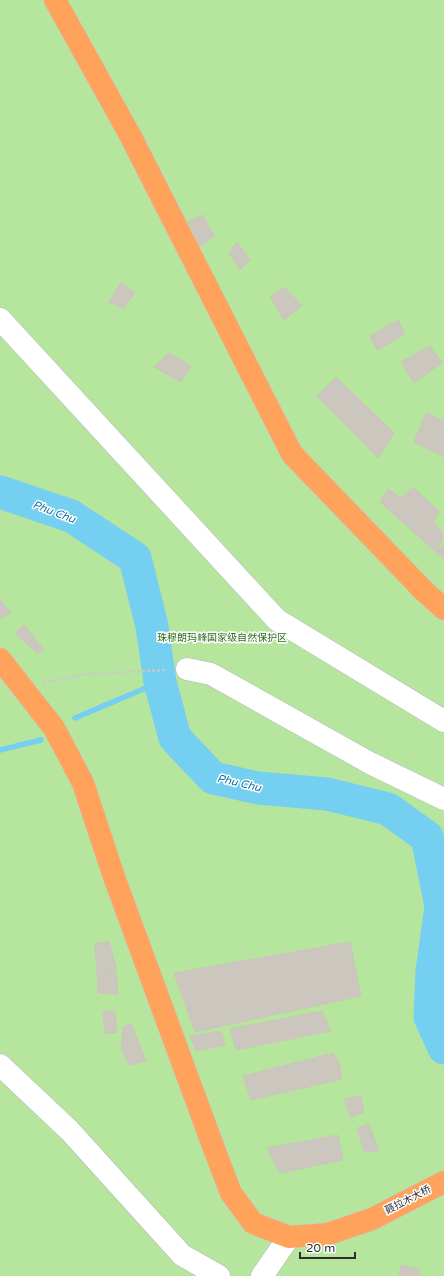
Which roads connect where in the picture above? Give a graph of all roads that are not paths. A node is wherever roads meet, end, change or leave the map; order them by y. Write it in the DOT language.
graph roads {
  1 [pos="55,0"];
  2 [pos="0,319"];
  3 [pos="444,609"];
  4 [pos="0,659"];
  5 [pos="187,669"];
  6 [pos="444,721"];
  7 [pos="444,799"];
  8 [pos="0,1065"];
  9 [pos="444,1182"];
  10 [pos="289,1237"];
  11 [pos="219,1276"];
  12 [pos="262,1276"];
  1 -- 3 [label="highway"];
  2 -- 6 [label="street"];
  4 -- 10 [label="highway"];
  5 -- 7 [label="street"];
  8 -- 11 [label="street"];
  9 -- 10 [label="highway, 聂拉木大桥"];
  10 -- 12 [label="street"];
}
